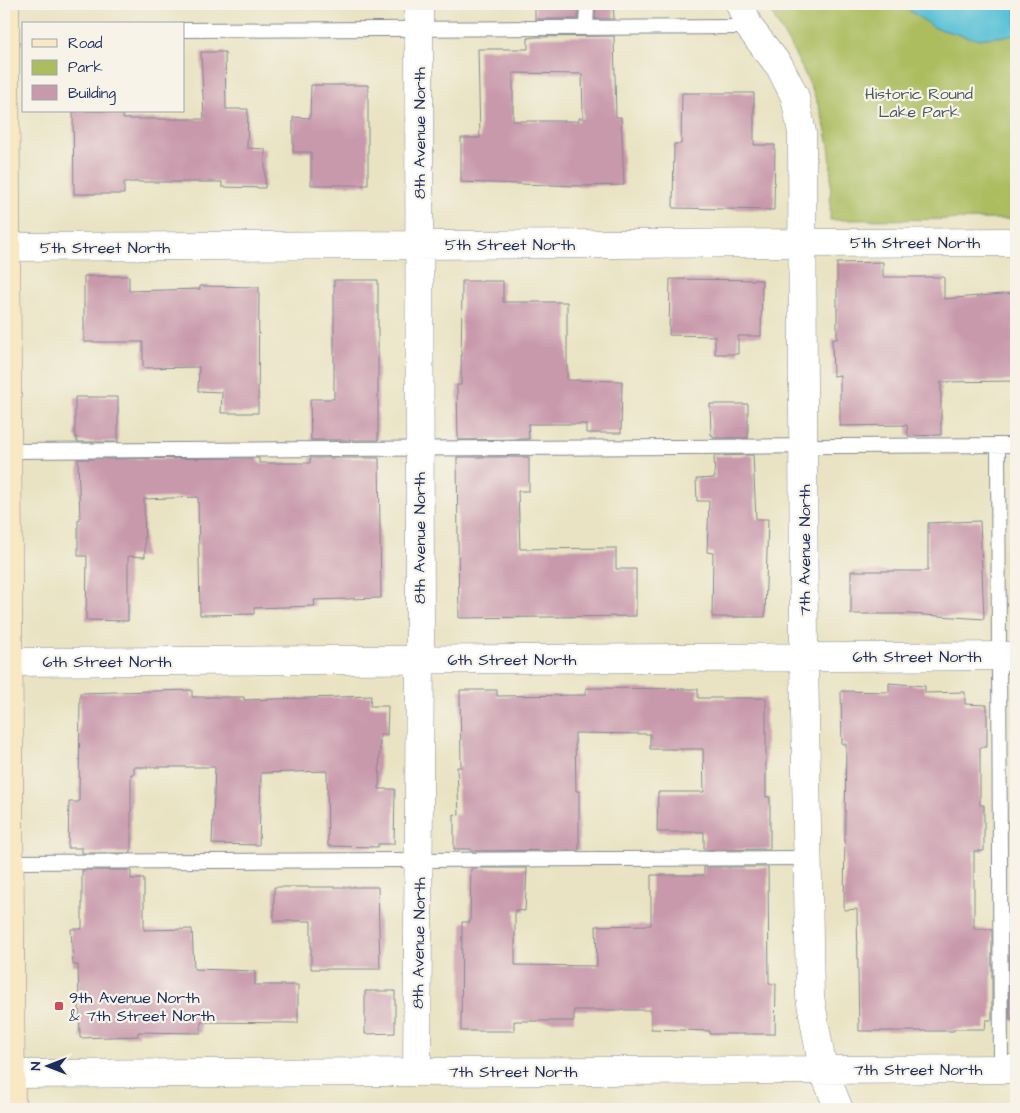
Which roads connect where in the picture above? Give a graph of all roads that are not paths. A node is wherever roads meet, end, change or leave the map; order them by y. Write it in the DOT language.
graph roads {
  1 [pos="5,4"];
  2 [pos="587,4"];
  3 [pos="745,15"];
  4 [pos="419,16"];
  5 [pos="586,28"];
  6 [pos="185,30"];
  7 [pos="9,43"];
  8 [pos="1016,242"];
  9 [pos="802,243"];
  10 [pos="418,245"];
  11 [pos="5,248"];
  12 [pos="998,445"];
  13 [pos="1016,445"];
  14 [pos="804,446"];
  15 [pos="419,449"];
  16 [pos="7,451"];
  17 [pos="6,488"];
  18 [pos="6,619"];
  19 [pos="1008,656"];
  20 [pos="804,657"];
  21 [pos="420,659"];
  22 [pos="8,662"];
  23 [pos="6,750"];
  24 [pos="808,858"];
  25 [pos="419,860"];
  26 [pos="9,862"];
  27 [pos="7,908"];
  28 [pos="1009,1069"];
  29 [pos="823,1070"];
  30 [pos="417,1072"];
  31 [pos="11,1074"];
  32 [pos="11,1109"];
  33 [pos="839,1109"];
  1 -- 7 [label="street"];
  2 -- 5 [label="lane"];
  3 -- 5 [label="lane"];
  3 -- 9 [label="street, 7th Avenue North"];
  4 -- 5 [label="lane"];
  4 -- 6 [label="lane"];
  4 -- 10 [label="street, 8th Avenue North"];
  7 -- 11 [label="street"];
  8 -- 9 [label="street, 5th Street North"];
  9 -- 10 [label="street, 5th Street North"];
  9 -- 14 [label="street, 7th Avenue North"];
  10 -- 11 [label="street, 5th Street North"];
  10 -- 15 [label="street, 8th Avenue North"];
  11 -- 16 [label="street"];
  12 -- 13 [label="lane"];
  12 -- 14 [label="lane"];
  12 -- 19 [label="lane"];
  14 -- 15 [label="lane"];
  14 -- 20 [label="street, 7th Avenue North"];
  15 -- 16 [label="lane"];
  15 -- 21 [label="street, 8th Avenue North"];
  16 -- 17 [label="street"];
  17 -- 18 [label="street"];
  18 -- 22 [label="street"];
  19 -- 20 [label="street, 6th Street North"];
  19 -- 28 [label="lane"];
  20 -- 21 [label="street, 6th Street North"];
  20 -- 24 [label="street, 7th Avenue North"];
  21 -- 22 [label="street, 6th Street North"];
  21 -- 25 [label="street, 8th Avenue North"];
  22 -- 23 [label="street"];
  23 -- 26 [label="street"];
  24 -- 25 [label="lane"];
  24 -- 29 [label="street, 7th Avenue North"];
  25 -- 26 [label="lane"];
  25 -- 30 [label="street, 8th Avenue North"];
  26 -- 27 [label="street"];
  27 -- 31 [label="street"];
  28 -- 29 [label="street, 7th Street North"];
  29 -- 30 [label="street, 7th Street North"];
  29 -- 33 [label="street, 7th Avenue North"];
  30 -- 31 [label="street, 7th Street North"];
  31 -- 32 [label="street"];
}
